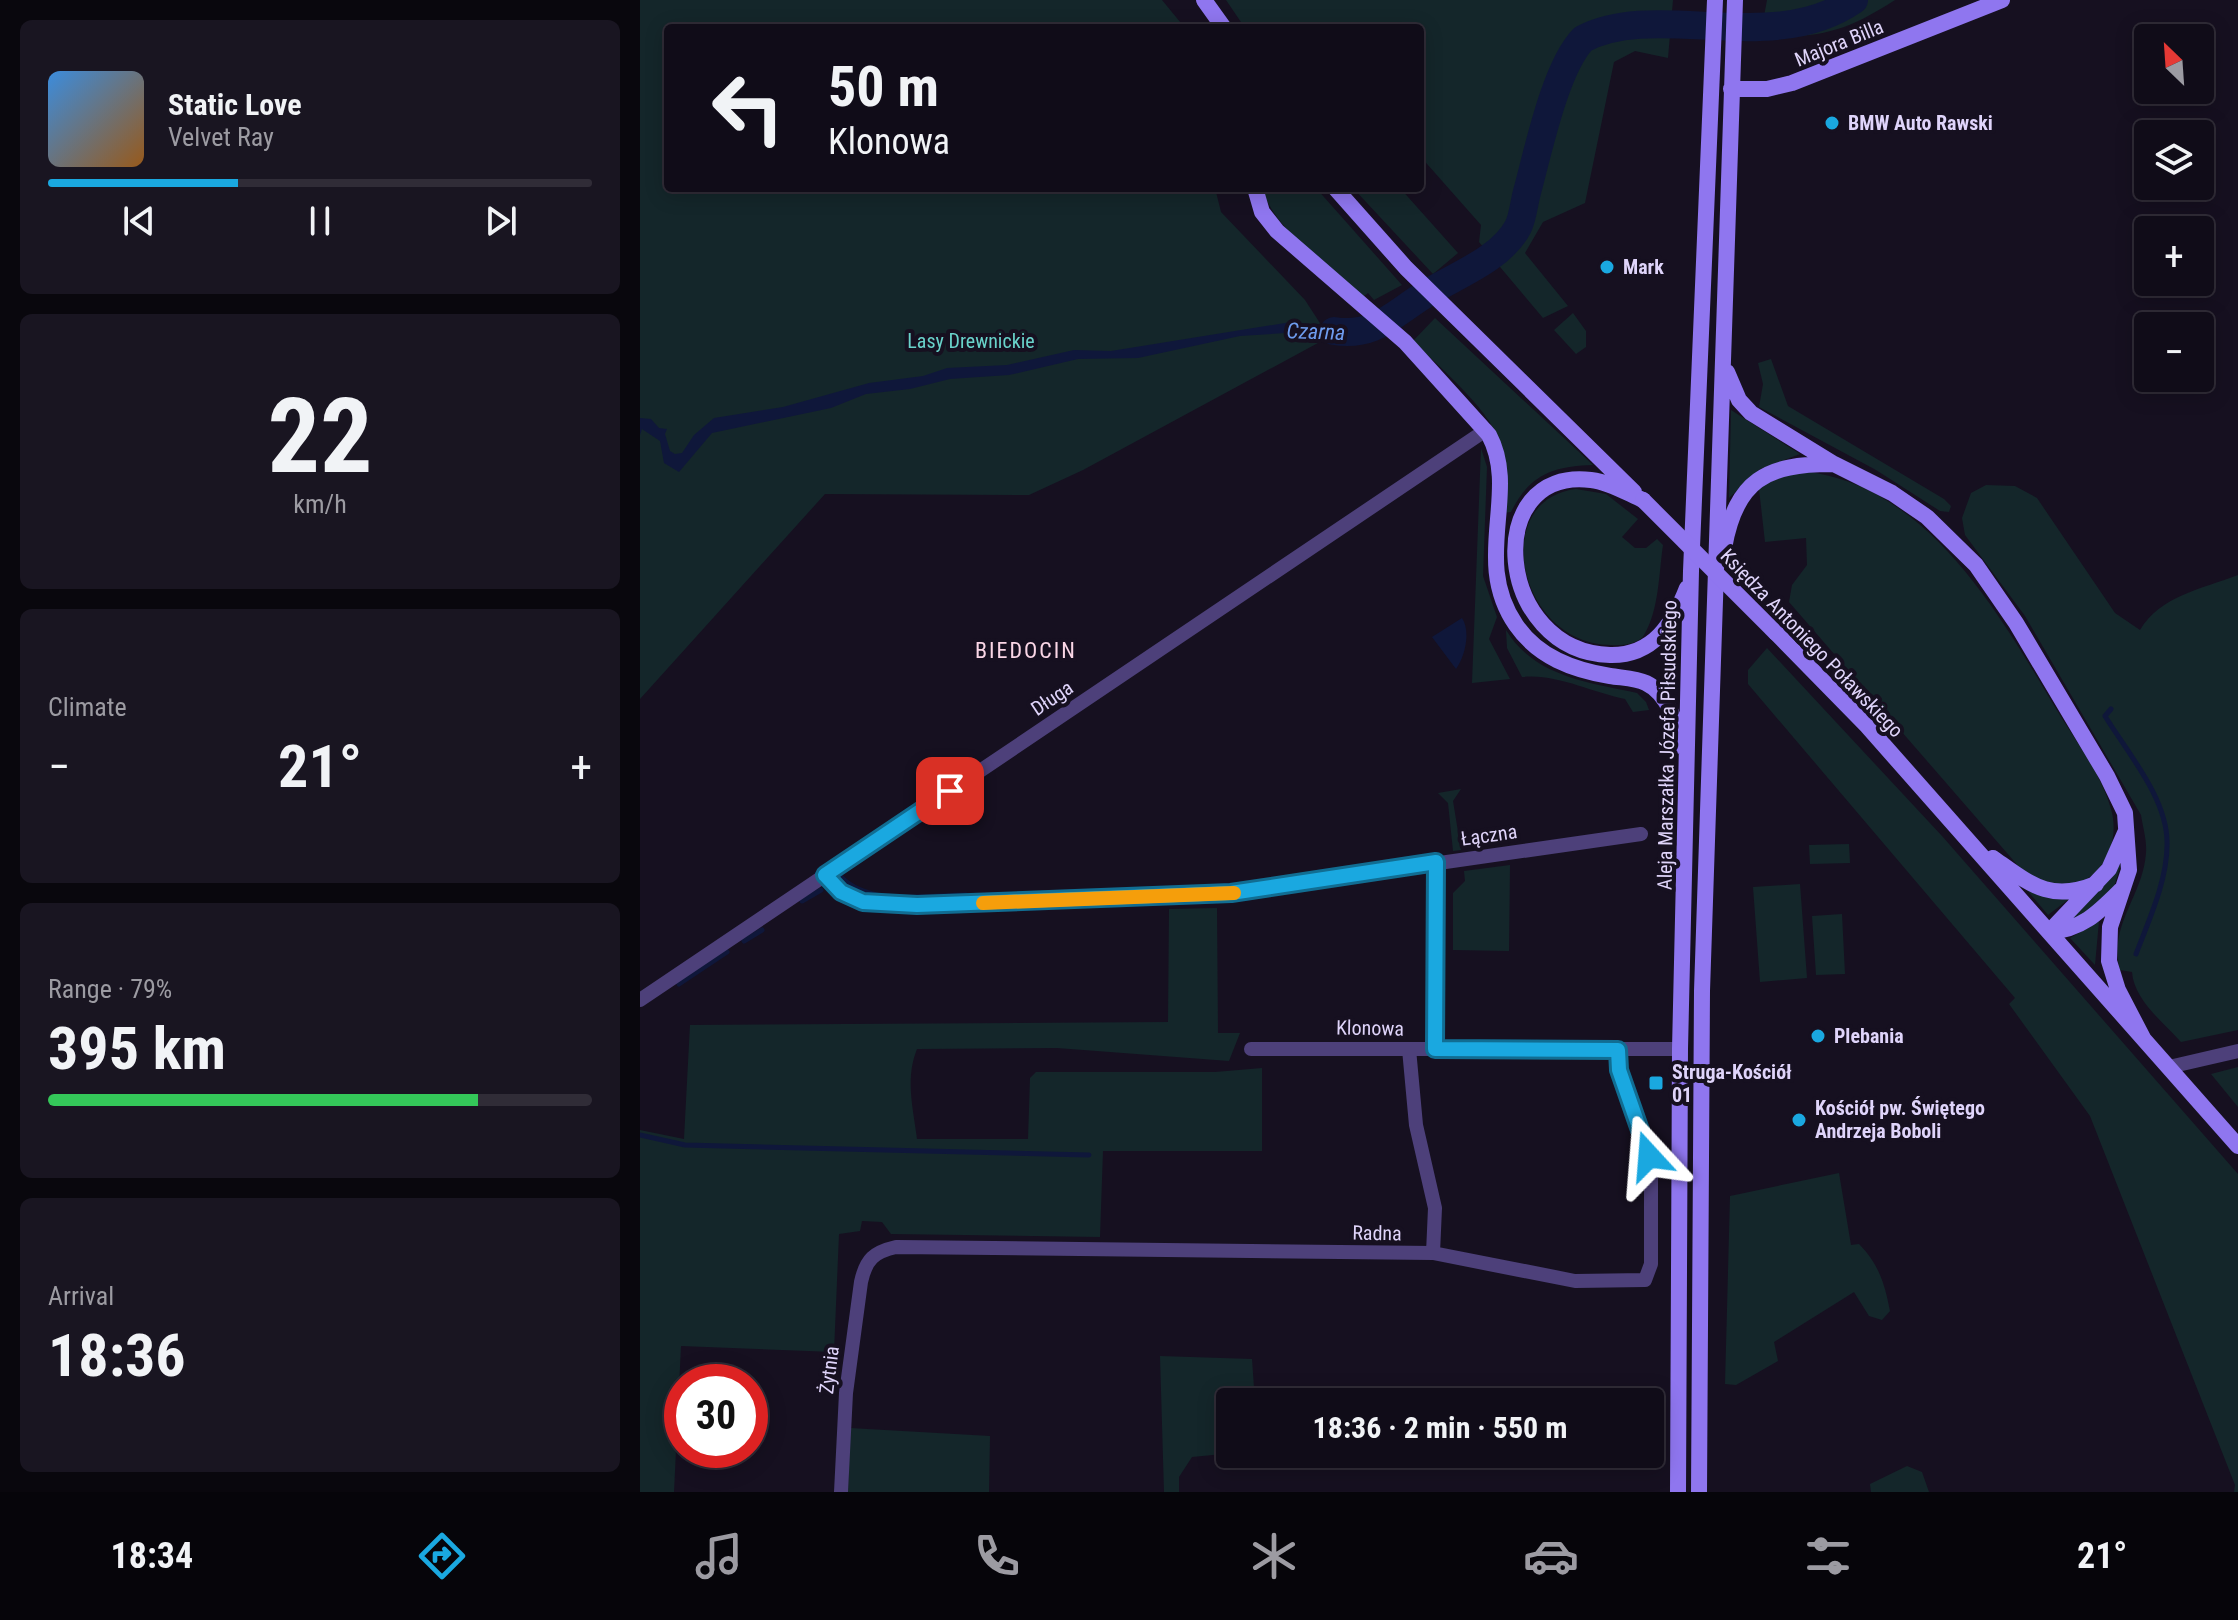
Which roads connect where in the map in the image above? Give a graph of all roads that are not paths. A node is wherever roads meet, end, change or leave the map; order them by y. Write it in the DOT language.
graph roads {
  1 [pos="1204,0"];
  2 [pos="1715,0"];
  3 [pos="1735,0"];
  4 [pos="2002,0"];
  5 [pos="1221,24"];
  6 [pos="1731,89"];
  7 [pos="1256,192"];
  8 [pos="1339,192"];
  9 [pos="1723,355"];
  10 [pos="1486,430"];
  11 [pos="1834,464"];
  12 [pos="1643,500"];
  13 [pos="1691,571"];
  14 [pos="1714,602"];
  15 [pos="1686,783"];
  16 [pos="2127,825"];
  17 [pos="1641,834"];
  18 [pos="1972,844"];
  19 [pos="1436,862"];
  20 [pos="825,875"];
  21 [pos="2096,884"];
  22 [pos="2124,887"];
  23 [pos="2049,932"];
  24 [pos="640,1000"];
  25 [pos="2143,1038"];
  26 [pos="1251,1049"];
  27 [pos="1409,1049"];
  28 [pos="1435,1049"];
  29 [pos="1680,1049"];
  30 [pos="1618,1050"];
  31 [pos="2238,1051"];
  32 [pos="2169,1067"];
  33 [pos="2238,1146"];
  34 [pos="1433,1253"];
  35 [pos="871,1256"];
  36 [pos="841,1492"];
  37 [pos="1678,1492"];
  38 [pos="1699,1492"];
  1 -- 5 [label="main road"];
  2 -- 13 [label="main road, Aleja Marszałka Józefa Piłsudskiego"];
  3 -- 6 [label="main road, Aleja Marszałka Józefa Piłsudskiego"];
  4 -- 6 [label="main road, Majora Billa"];
  6 -- 9 [label="main road, Aleja Marszałka Józefa Piłsudskiego"];
  7 -- 10 [label="main road"];
  8 -- 12 [label="main road, Księdza Antoniego Poławskiego"];
  9 -- 11 [label="main road"];
  9 -- 14 [label="main road, Aleja Marszałka Józefa Piłsudskiego"];
  10 -- 15 [label="main road"];
  10 -- 20 [label="street, Długa"];
  11 -- 14 [label="main road"];
  11 -- 16 [label="main road"];
  12 -- 13 [label="main road"];
  12 -- 18 [label="main road, Księdza Antoniego Poławskiego, bridge"];
  13 -- 15 [label="main road, Aleja Marszałka Józefa Piłsudskiego"];
  14 -- 38 [label="main road, Aleja Marszałka Józefa Piłsudskiego"];
  15 -- 29 [label="main road, Aleja Marszałka Józefa Piłsudskiego"];
  16 -- 21 [label="main road"];
  16 -- 22 [label="main road"];
  17 -- 19 [label="street, Łączna"];
  18 -- 21 [label="main road"];
  18 -- 23 [label="main road, Księdza Antoniego Poławskiego"];
  19 -- 20 [label="street, Łączna"];
  19 -- 28 [label="street"];
  20 -- 24 [label="street, Długa"];
  21 -- 23 [label="main road"];
  22 -- 23 [label="main road"];
  22 -- 25 [label="main road"];
  23 -- 25 [label="main road, Księdza Antoniego Poławskiego"];
  25 -- 32 [label="main road, Księdza Antoniego Poławskiego"];
  26 -- 27 [label="street, Klonowa"];
  27 -- 28 [label="street, Klonowa"];
  27 -- 34 [label="street"];
  28 -- 30 [label="street, Klonowa"];
  29 -- 30 [label="street, Klonowa"];
  29 -- 37 [label="main road, Aleja Marszałka Józefa Piłsudskiego"];
  30 -- 34 [label="street, Radna"];
  31 -- 32 [label="street"];
  32 -- 33 [label="main road, Księdza Antoniego Poławskiego"];
  34 -- 35 [label="street, Radna"];
  35 -- 36 [label="street, Żytnia"];
}
